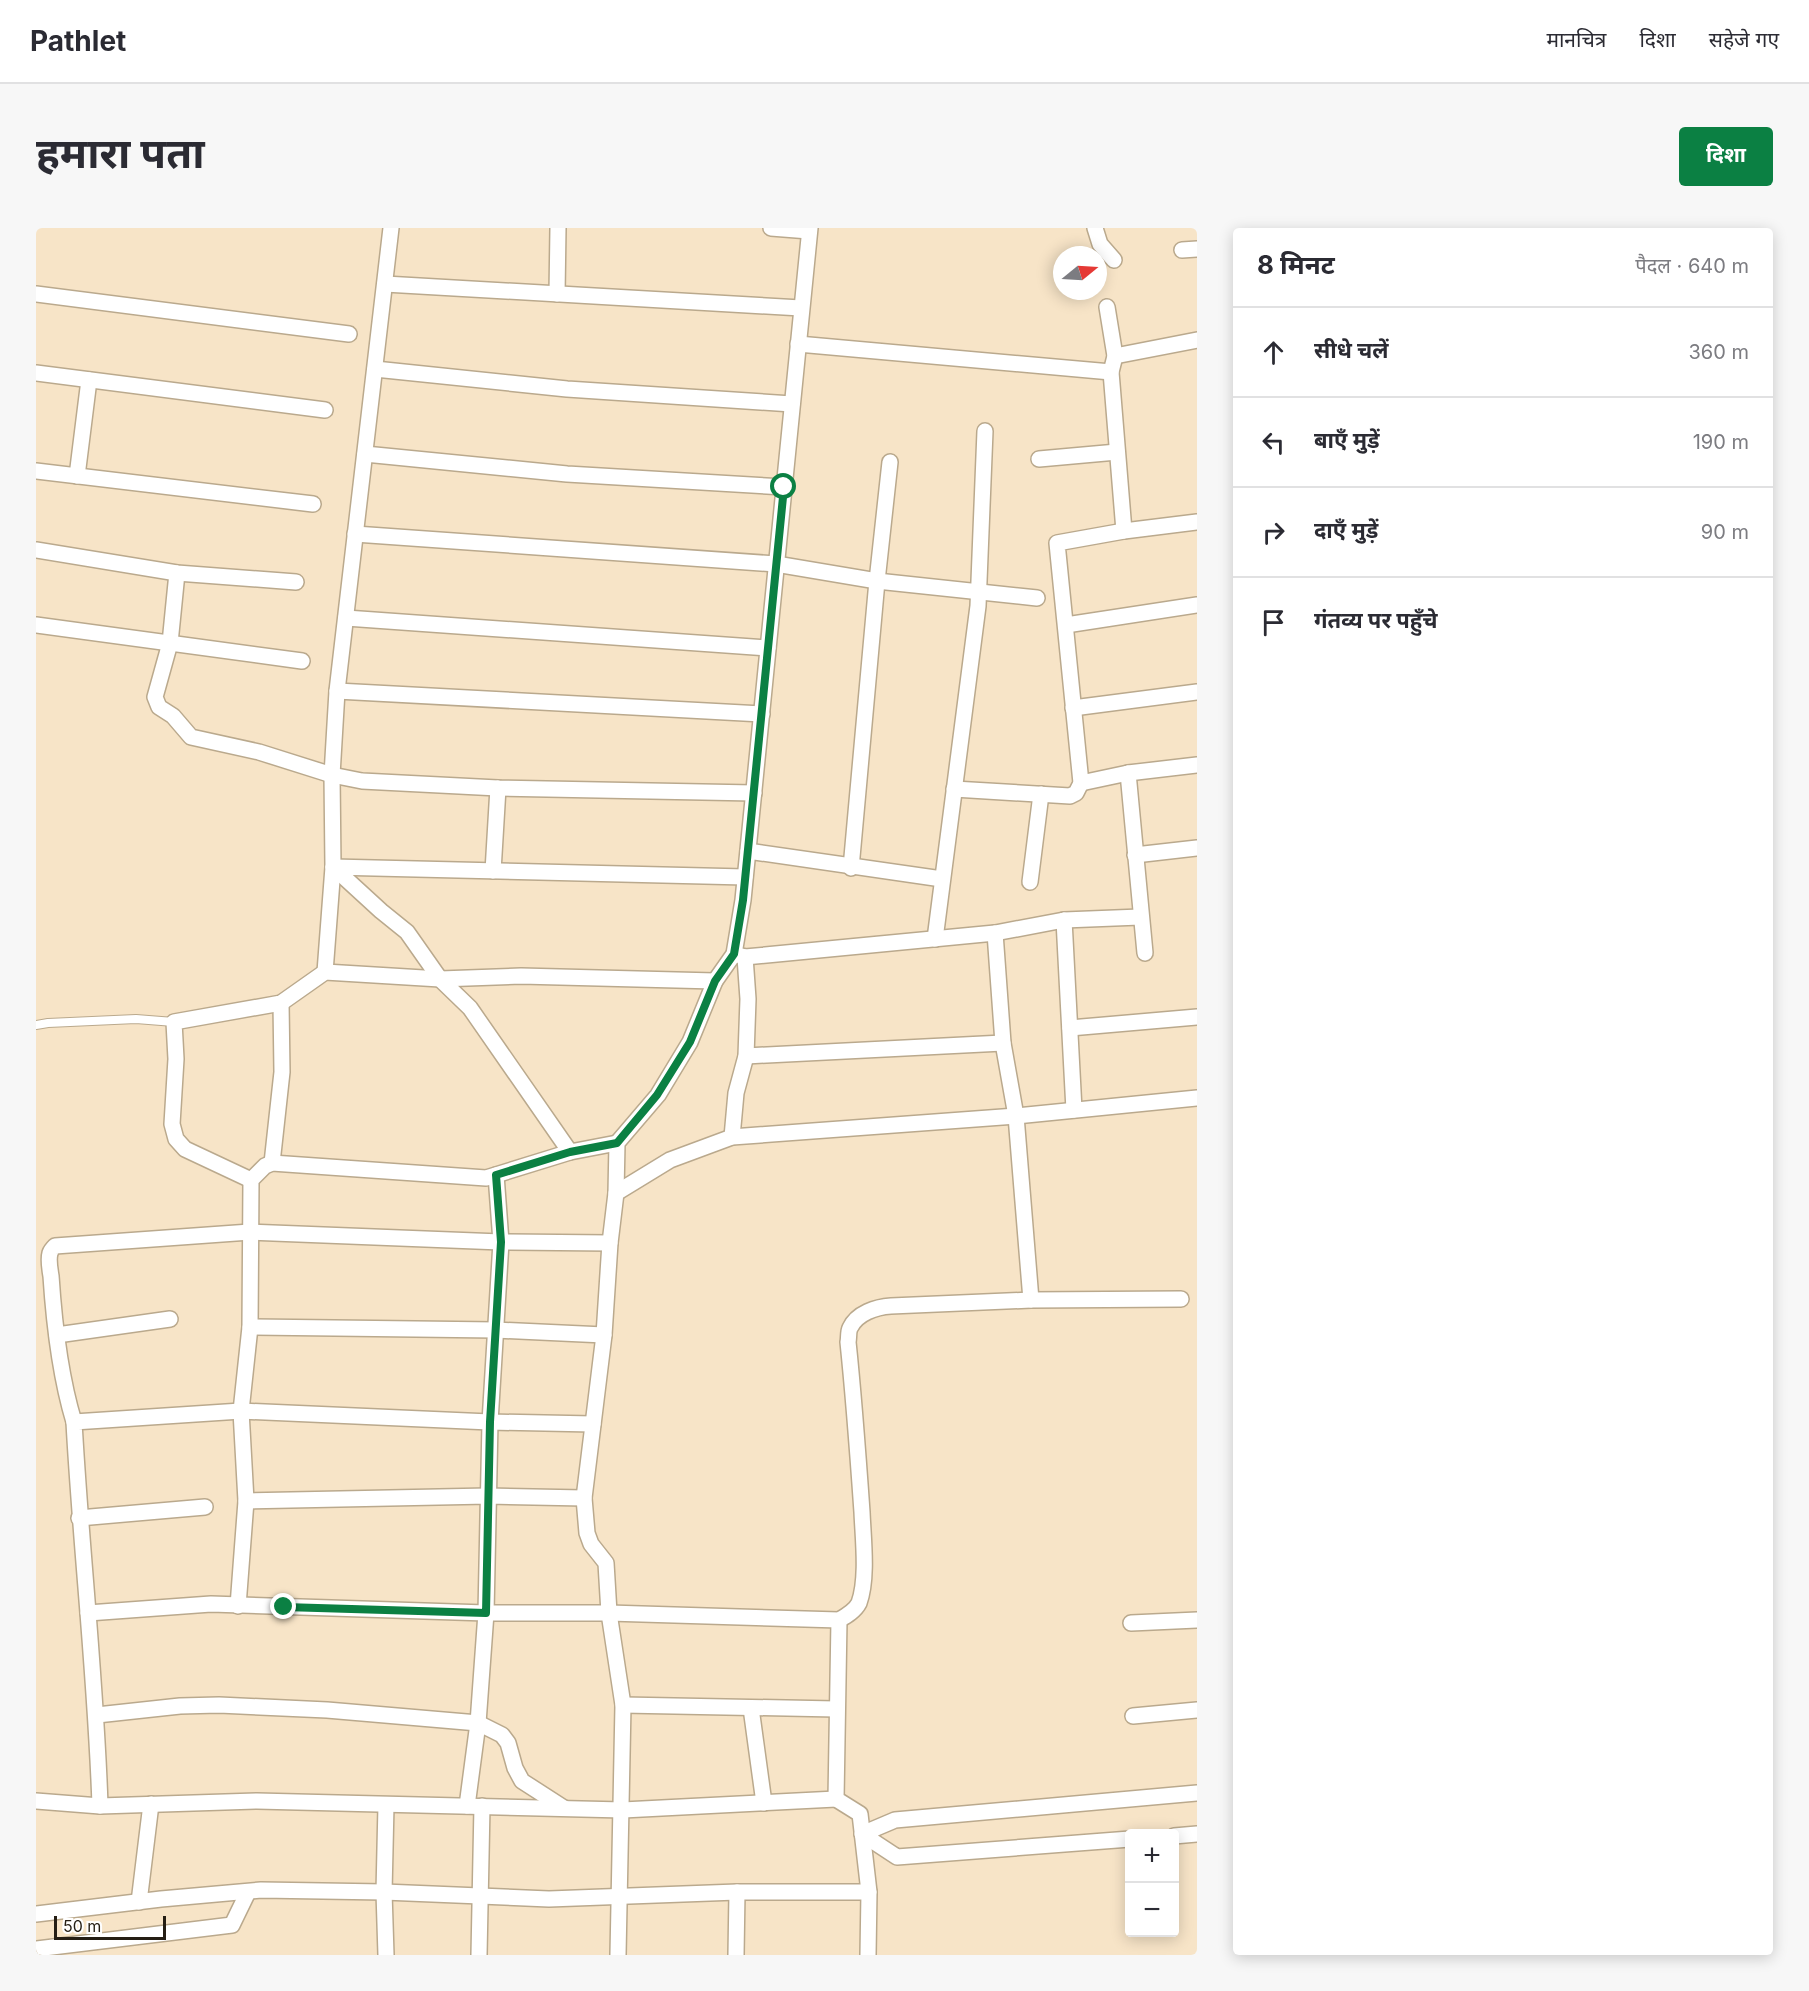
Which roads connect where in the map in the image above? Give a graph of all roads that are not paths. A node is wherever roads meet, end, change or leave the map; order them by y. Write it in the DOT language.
graph roads {
  1 [pos="391,228"];
  2 [pos="558,228"];
  3 [pos="771,228"];
  4 [pos="1095,228"];
  5 [pos="810,229"];
  6 [pos="1114,260"];
  7 [pos="385,284"];
  8 [pos="36,294"];
  9 [pos="557,294"];
  10 [pos="1107,307"];
  11 [pos="801,308"];
  12 [pos="350,334"];
  13 [pos="1197,340"];
  14 [pos="798,344"];
  15 [pos="1115,356"];
  16 [pos="375,369"];
  17 [pos="1111,372"];
  18 [pos="36,373"];
  19 [pos="89,380"];
  20 [pos="792,404"];
  21 [pos="325,410"];
  22 [pos="985,431"];
  23 [pos="1117,452"];
  24 [pos="365,454"];
  25 [pos="1039,459"];
  26 [pos="890,462"];
  27 [pos="36,471"];
  28 [pos="77,476"];
  29 [pos="784,487"];
  30 [pos="312,504"];
  31 [pos="1197,522"];
  32 [pos="1124,531"];
  33 [pos="355,534"];
  34 [pos="36,550"];
  35 [pos="776,564"];
  36 [pos="177,573"];
  37 [pos="877,581"];
  38 [pos="296,582"];
  39 [pos="978,592"];
  40 [pos="1037,598"];
  41 [pos="1197,605"];
  42 [pos="346,618"];
  43 [pos="36,625"];
  44 [pos="1066,625"];
  45 [pos="170,643"];
  46 [pos="768,648"];
  47 [pos="303,661"];
  48 [pos="337,691"];
  49 [pos="1197,692"];
  50 [pos="1073,708"];
  51 [pos="762,714"];
  52 [pos="1197,765"];
  53 [pos="1128,773"];
  54 [pos="332,775"];
  55 [pos="1082,783"];
  56 [pos="498,788"];
  57 [pos="954,789"];
  58 [pos="754,793"];
  59 [pos="1041,794"];
  60 [pos="1197,848"];
  61 [pos="748,851"];
  62 [pos="1135,855"];
  63 [pos="333,867"];
  64 [pos="851,868"];
  65 [pos="494,871"];
  66 [pos="745,877"];
  67 [pos="942,879"];
  68 [pos="1030,882"];
  69 [pos="1140,917"];
  70 [pos="1064,920"];
  71 [pos="995,933"];
  72 [pos="935,939"];
  73 [pos="1145,953"];
  74 [pos="739,955"];
  75 [pos="325,972"];
  76 [pos="440,979"];
  77 [pos="715,981"];
  78 [pos="281,1003"];
  79 [pos="1197,1017"];
  80 [pos="174,1022"];
  81 [pos="36,1025"];
  82 [pos="1070,1029"];
  83 [pos="1003,1043"];
  84 [pos="746,1056"];
  85 [pos="1197,1098"];
  86 [pos="1074,1110"];
  87 [pos="1016,1116"];
  88 [pos="732,1137"];
  89 [pos="617,1143"];
  90 [pos="570,1152"];
  91 [pos="272,1163"];
  92 [pos="496,1175"];
  93 [pos="251,1180"];
  94 [pos="616,1193"];
  95 [pos="249,1232"];
  96 [pos="501,1242"];
  97 [pos="609,1243"];
  98 [pos="1181,1299"];
  99 [pos="1031,1300"];
  100 [pos="170,1319"];
  101 [pos="250,1327"];
  102 [pos="495,1330"];
  103 [pos="57,1335"];
  104 [pos="604,1335"];
  105 [pos="241,1411"];
  106 [pos="74,1422"];
  107 [pos="490,1422"];
  108 [pos="592,1424"];
  109 [pos="489,1496"];
  110 [pos="584,1498"];
  111 [pos="246,1501"];
  112 [pos="205,1507"];
  113 [pos="79,1518"];
  114 [pos="238,1606"];
  115 [pos="486,1613"];
  116 [pos="609,1613"];
  117 [pos="88,1614"];
  118 [pos="839,1620"];
  119 [pos="1197,1620"];
  120 [pos="1131,1623"];
  121 [pos="623,1705"];
  122 [pos="751,1708"];
  123 [pos="836,1709"];
  124 [pos="1197,1710"];
  125 [pos="97,1715"];
  126 [pos="1133,1716"];
  127 [pos="478,1723"];
  128 [pos="1197,1793"];
  129 [pos="836,1799"];
  130 [pos="36,1801"];
  131 [pos="764,1803"];
  132 [pos="151,1804"];
  133 [pos="386,1805"];
  134 [pos="100,1806"];
  135 [pos="475,1806"];
  136 [pos="566,1809"];
  137 [pos="623,1810"];
  138 [pos="862,1834"];
  139 [pos="1197,1834"];
  140 [pos="1179,1836"];
  141 [pos="1125,1839"];
  142 [pos="248,1892"];
  143 [pos="384,1892"];
  144 [pos="737,1892"];
  145 [pos="869,1892"];
  146 [pos="621,1895"];
  147 [pos="479,1897"];
  148 [pos="139,1902"];
  149 [pos="36,1914"];
  150 [pos="36,1949"];
  151 [pos="386,1955"];
  152 [pos="479,1955"];
  153 [pos="618,1955"];
  154 [pos="736,1955"];
  155 [pos="868,1955"];
  1 -- 7 [label="street"];
  2 -- 9 [label="street"];
  3 -- 5 [label="street"];
  4 -- 6 [label="street"];
  5 -- 11 [label="street"];
  7 -- 9 [label="street"];
  7 -- 16 [label="street"];
  8 -- 12 [label="street"];
  9 -- 11 [label="street"];
  10 -- 15 [label="street"];
  11 -- 14 [label="street"];
  13 -- 15 [label="street"];
  14 -- 17 [label="street"];
  14 -- 20 [label="street"];
  15 -- 17 [label="street"];
  16 -- 20 [label="street"];
  16 -- 24 [label="street"];
  17 -- 23 [label="street"];
  18 -- 19 [label="street"];
  19 -- 21 [label="street"];
  19 -- 28 [label="street"];
  20 -- 29 [label="street"];
  22 -- 39 [label="street"];
  23 -- 25 [label="street"];
  23 -- 32 [label="street"];
  24 -- 29 [label="street"];
  24 -- 33 [label="street"];
  26 -- 37 [label="street"];
  27 -- 28 [label="street"];
  28 -- 30 [label="street"];
  29 -- 35 [label="street"];
  31 -- 32 [label="street"];
  32 -- 44 [label="street"];
  33 -- 35 [label="street"];
  33 -- 42 [label="street"];
  34 -- 36 [label="street"];
  35 -- 37 [label="street"];
  35 -- 46 [label="street"];
  36 -- 38 [label="street"];
  36 -- 45 [label="street"];
  37 -- 39 [label="street"];
  37 -- 64 [label="street"];
  39 -- 40 [label="street"];
  39 -- 57 [label="street"];
  41 -- 44 [label="street"];
  42 -- 46 [label="street"];
  42 -- 48 [label="street"];
  43 -- 45 [label="street"];
  44 -- 50 [label="street"];
  45 -- 47 [label="street"];
  45 -- 54 [label="street"];
  46 -- 51 [label="street"];
  48 -- 51 [label="street"];
  48 -- 54 [label="street"];
  49 -- 50 [label="street"];
  50 -- 55 [label="street"];
  51 -- 58 [label="street"];
  52 -- 53 [label="street"];
  53 -- 55 [label="street"];
  53 -- 62 [label="street"];
  54 -- 56 [label="street"];
  54 -- 63 [label="street"];
  55 -- 59 [label="street"];
  56 -- 58 [label="street"];
  56 -- 65 [label="street"];
  57 -- 59 [label="street"];
  57 -- 67 [label="street"];
  58 -- 61 [label="street"];
  59 -- 68 [label="street"];
  60 -- 62 [label="street"];
  61 -- 64 [label="street"];
  61 -- 66 [label="street"];
  62 -- 69 [label="street"];
  63 -- 65 [label="street"];
  63 -- 75 [label="street"];
  63 -- 76 [label="street"];
  64 -- 67 [label="street"];
  65 -- 66 [label="street"];
  66 -- 74 [label="street"];
  67 -- 72 [label="street"];
  69 -- 70 [label="street"];
  69 -- 73 [label="street"];
  70 -- 71 [label="street"];
  70 -- 82 [label="street"];
  71 -- 72 [label="street"];
  71 -- 83 [label="street"];
  72 -- 74 [label="street"];
  74 -- 77 [label="street"];
  74 -- 84 [label="street"];
  75 -- 76 [label="street"];
  75 -- 78 [label="street"];
  76 -- 77 [label="street"];
  76 -- 90 [label="street"];
  77 -- 89 [label="street"];
  78 -- 80 [label="street"];
  78 -- 91 [label="street"];
  79 -- 82 [label="street"];
  80 -- 81 [label="lane"];
  80 -- 93 [label="street"];
  82 -- 86 [label="street"];
  83 -- 84 [label="street"];
  83 -- 87 [label="street"];
  84 -- 88 [label="street"];
  85 -- 86 [label="street"];
  86 -- 87 [label="street"];
  87 -- 88 [label="street"];
  87 -- 99 [label="street"];
  88 -- 94 [label="street"];
  89 -- 90 [label="street"];
  89 -- 94 [label="street"];
  90 -- 92 [label="street"];
  91 -- 92 [label="street"];
  91 -- 93 [label="street"];
  92 -- 96 [label="street"];
  93 -- 95 [label="street"];
  94 -- 97 [label="street"];
  95 -- 96 [label="street"];
  95 -- 101 [label="street"];
  95 -- 103 [label="street"];
  96 -- 97 [label="street"];
  96 -- 102 [label="street"];
  97 -- 104 [label="street"];
  98 -- 99 [label="street"];
  99 -- 118 [label="street"];
  100 -- 103 [label="street"];
  101 -- 102 [label="street"];
  101 -- 105 [label="street"];
  102 -- 104 [label="street"];
  102 -- 107 [label="street"];
  103 -- 106 [label="street"];
  104 -- 108 [label="street"];
  105 -- 106 [label="street"];
  105 -- 107 [label="street"];
  105 -- 111 [label="street"];
  106 -- 113 [label="street"];
  107 -- 108 [label="street"];
  107 -- 109 [label="street"];
  108 -- 110 [label="street"];
  109 -- 110 [label="street"];
  109 -- 111 [label="street"];
  109 -- 115 [label="street"];
  110 -- 116 [label="street"];
  111 -- 114 [label="street"];
  112 -- 113 [label="street"];
  113 -- 117 [label="street"];
  114 -- 115 [label="street"];
  114 -- 117 [label="street"];
  115 -- 116 [label="street"];
  115 -- 127 [label="street"];
  116 -- 118 [label="street"];
  116 -- 121 [label="street"];
  117 -- 125 [label="street"];
  118 -- 123 [label="street"];
  119 -- 120 [label="street"];
  121 -- 122 [label="street"];
  121 -- 137 [label="street"];
  122 -- 123 [label="street"];
  122 -- 131 [label="street"];
  123 -- 129 [label="street"];
  124 -- 126 [label="street"];
  125 -- 127 [label="street"];
  125 -- 134 [label="street"];
  127 -- 135 [label="street"];
  127 -- 136 [label="street"];
  128 -- 138 [label="street"];
  129 -- 131 [label="street"];
  129 -- 138 [label="street"];
  130 -- 134 [label="street"];
  131 -- 137 [label="street"];
  132 -- 133 [label="street"];
  132 -- 134 [label="street"];
  132 -- 148 [label="street"];
  133 -- 135 [label="street"];
  133 -- 143 [label="street"];
  135 -- 136 [label="street"];
  135 -- 147 [label="street"];
  136 -- 137 [label="street"];
  137 -- 146 [label="street"];
  138 -- 141 [label="street"];
  138 -- 145 [label="street"];
  139 -- 140 [label="street"];
  142 -- 143 [label="street"];
  142 -- 148 [label="street"];
  142 -- 150 [label="street"];
  143 -- 147 [label="street"];
  143 -- 151 [label="street"];
  144 -- 145 [label="street"];
  144 -- 146 [label="street"];
  144 -- 154 [label="street"];
  145 -- 155 [label="street"];
  146 -- 147 [label="street"];
  146 -- 153 [label="street"];
  147 -- 152 [label="street"];
  148 -- 149 [label="street"];
}
